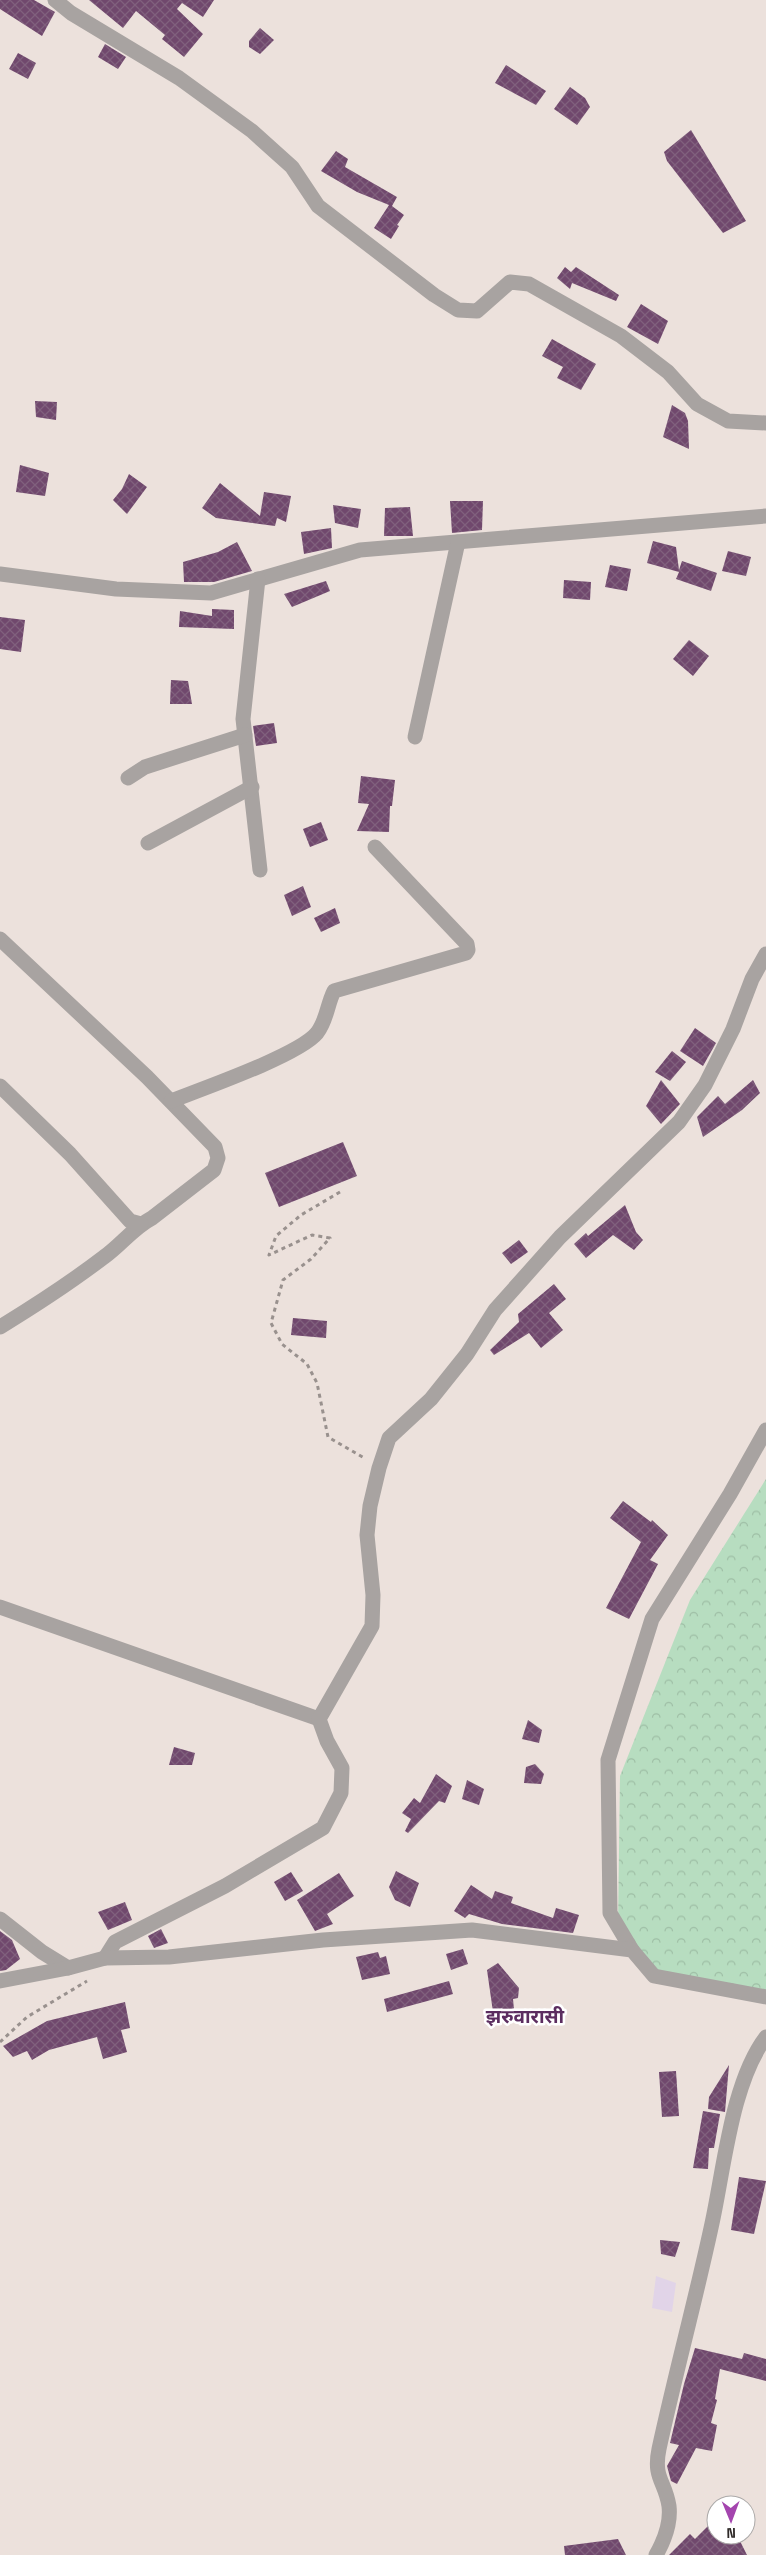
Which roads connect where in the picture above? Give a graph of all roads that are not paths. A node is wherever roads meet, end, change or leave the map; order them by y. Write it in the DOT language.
graph roads {
  1 [pos="55,0"];
  2 [pos="766,423"];
  3 [pos="766,516"];
  4 [pos="458,542"];
  5 [pos="0,574"];
  6 [pos="258,579"];
  7 [pos="245,735"];
  8 [pos="415,737"];
  9 [pos="128,778"];
  10 [pos="252,787"];
  11 [pos="148,843"];
  12 [pos="375,847"];
  13 [pos="260,870"];
  14 [pos="0,939"];
  15 [pos="766,954"];
  16 [pos="0,1086"];
  17 [pos="171,1101"];
  18 [pos="141,1224"];
  19 [pos="0,1327"];
  20 [pos="766,1430"];
  21 [pos="0,1607"];
  22 [pos="319,1719"];
  23 [pos="0,1919"];
  24 [pos="632,1950"];
  25 [pos="105,1958"];
  26 [pos="68,1968"];
  27 [pos="0,1981"];
  28 [pos="766,1997"];
  29 [pos="766,2037"];
  30 [pos="656,2555"];
  1 -- 2 [label="street"];
  3 -- 4 [label="street"];
  4 -- 6 [label="street"];
  4 -- 8 [label="street"];
  5 -- 6 [label="street"];
  6 -- 7 [label="street"];
  7 -- 9 [label="street"];
  7 -- 10 [label="street"];
  10 -- 11 [label="street"];
  10 -- 13 [label="street"];
  12 -- 17 [label="street"];
  14 -- 17 [label="street"];
  15 -- 22 [label="street"];
  16 -- 18 [label="street"];
  17 -- 18 [label="street"];
  18 -- 19 [label="street"];
  20 -- 24 [label="street"];
  21 -- 22 [label="street"];
  22 -- 25 [label="street"];
  23 -- 26 [label="street"];
  24 -- 25 [label="street"];
  24 -- 28 [label="street"];
  25 -- 26 [label="street"];
  26 -- 27 [label="street"];
  29 -- 30 [label="street"];
}
